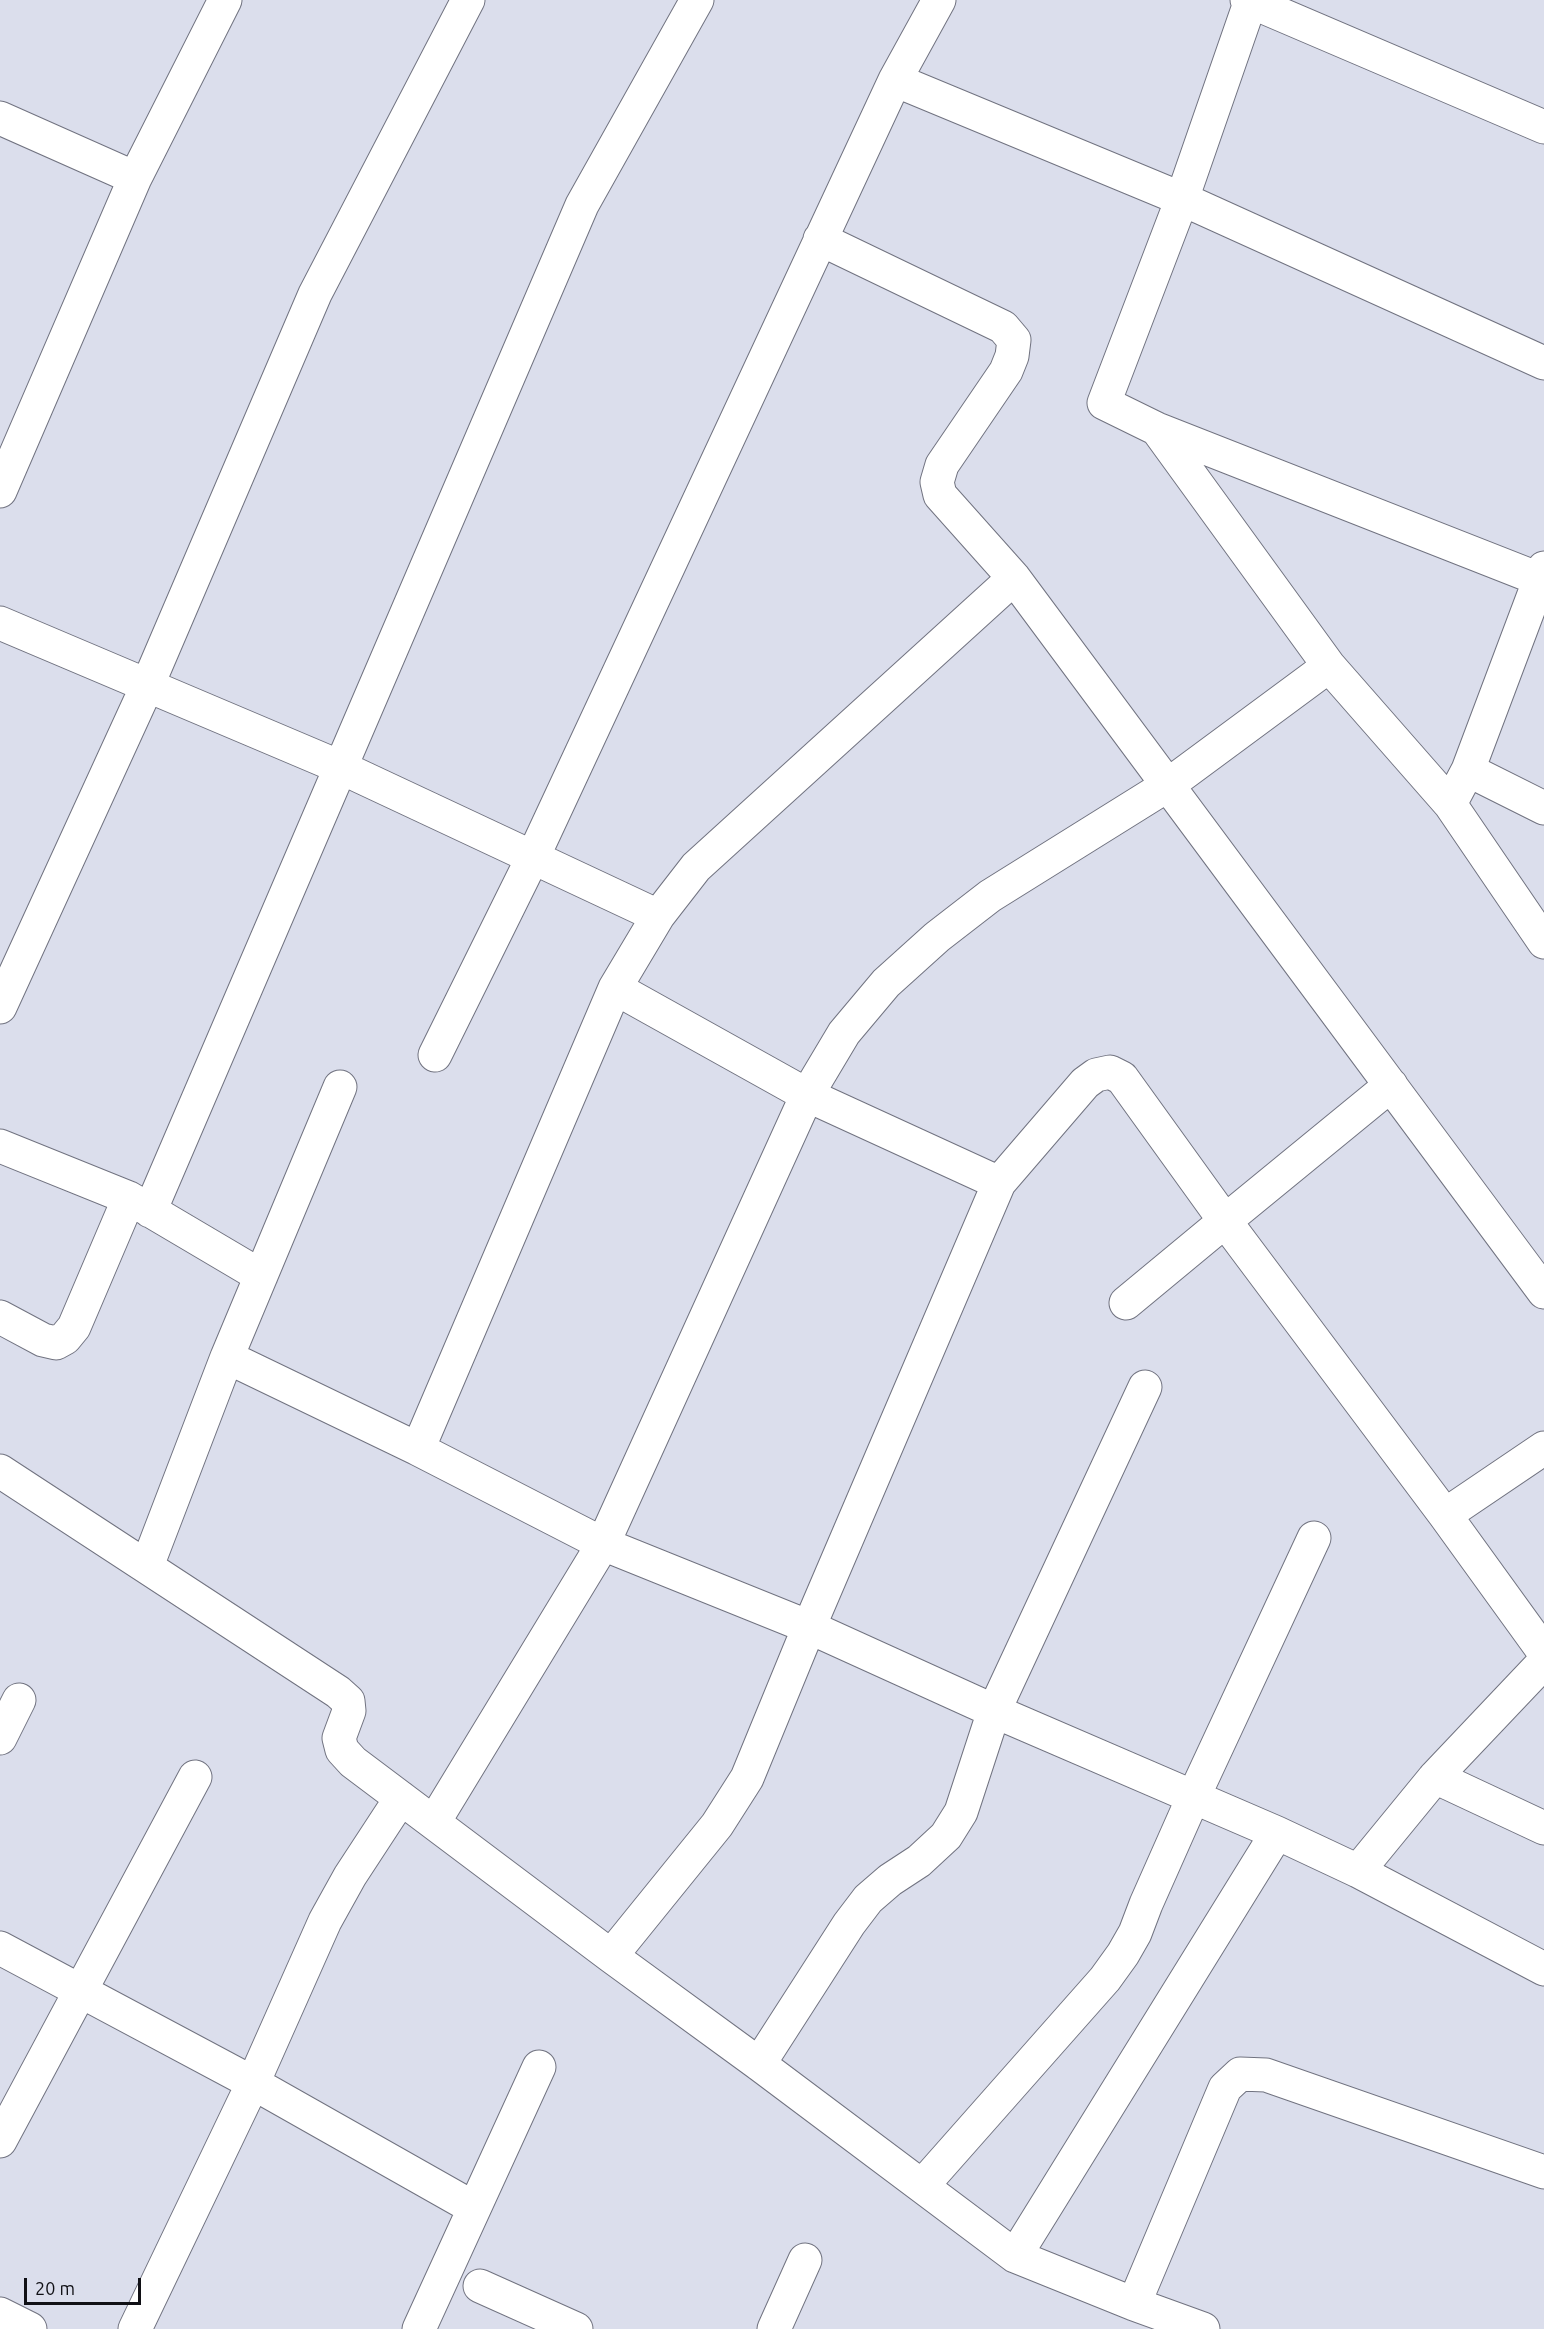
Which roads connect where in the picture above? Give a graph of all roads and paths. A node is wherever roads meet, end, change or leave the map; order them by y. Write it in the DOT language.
graph roads {
  1 [pos="225,0"];
  2 [pos="468,0"];
  3 [pos="697,0"];
  4 [pos="939,0"];
  5 [pos="1250,0"];
  6 [pos="895,80"];
  7 [pos="0,118"];
  8 [pos="1544,127"];
  9 [pos="135,178"];
  10 [pos="1182,199"];
  11 [pos="820,239"];
  12 [pos="1544,363"];
  13 [pos="1157,429"];
  14 [pos="0,491"];
  15 [pos="1542,576"];
  16 [pos="1014,578"];
  17 [pos="0,623"];
  18 [pos="1329,666"];
  19 [pos="148,684"];
  20 [pos="340,767"];
  21 [pos="1468,770"];
  22 [pos="1168,785"];
  23 [pos="1450,804"];
  24 [pos="1544,808"];
  25 [pos="533,856"];
  26 [pos="657,916"];
  27 [pos="1544,942"];
  28 [pos="615,988"];
  29 [pos="0,1007"];
  30 [pos="435,1055"];
  31 [pos="1390,1085"];
  32 [pos="340,1087"];
  33 [pos="807,1095"];
  34 [pos="0,1146"];
  35 [pos="999,1183"];
  36 [pos="140,1204"];
  37 [pos="1225,1221"];
  38 [pos="261,1276"];
  39 [pos="1544,1292"];
  40 [pos="1126,1303"];
  41 [pos="0,1317"];
  42 [pos="227,1357"];
  43 [pos="1145,1387"];
  44 [pos="1544,1448"];
  45 [pos="418,1449"];
  46 [pos="0,1471"];
  47 [pos="1445,1515"];
  48 [pos="1314,1538"];
  49 [pos="603,1544"];
  50 [pos="147,1566"];
  51 [pos="808,1627"];
  52 [pos="1544,1652"];
  53 [pos="1544,1662"];
  54 [pos="19,1700"];
  55 [pos="994,1711"];
  56 [pos="0,1738"];
  57 [pos="195,1777"];
  58 [pos="1435,1777"];
  59 [pos="401,1798"];
  60 [pos="1193,1798"];
  61 [pos="434,1822"];
  62 [pos="1544,1828"];
  63 [pos="1277,1833"];
  64 [pos="1358,1871"];
  65 [pos="0,1948"];
  66 [pos="610,1956"];
  67 [pos="1544,1969"];
  68 [pos="80,1991"];
  69 [pos="759,2064"];
  70 [pos="539,2067"];
  71 [pos="253,2084"];
  72 [pos="0,2141"];
  73 [pos="1544,2172"];
  74 [pos="922,2186"];
  75 [pos="474,2208"];
  76 [pos="1015,2256"];
  77 [pos="805,2260"];
  78 [pos="480,2286"];
  79 [pos="1134,2304"];
  80 [pos="0,2314"];
  81 [pos="30,2329"];
  82 [pos="135,2329"];
  83 [pos="419,2329"];
  84 [pos="576,2329"];
  85 [pos="774,2329"];
  86 [pos="1203,2329"];
  1 -- 9 [label="street"];
  2 -- 19 [label="street"];
  3 -- 20 [label="street"];
  4 -- 6 [label="street"];
  5 -- 8 [label="street"];
  5 -- 10 [label="street"];
  6 -- 10 [label="street"];
  6 -- 11 [label="street"];
  7 -- 9 [label="street"];
  9 -- 14 [label="street"];
  10 -- 12 [label="street"];
  10 -- 13 [label="street"];
  11 -- 16 [label="street"];
  11 -- 25 [label="street"];
  13 -- 15 [label="street"];
  13 -- 18 [label="street"];
  15 -- 21 [label="street"];
  16 -- 22 [label="street"];
  16 -- 26 [label="street"];
  17 -- 19 [label="street"];
  18 -- 22 [label="street"];
  18 -- 23 [label="street"];
  19 -- 20 [label="street"];
  19 -- 29 [label="street"];
  20 -- 25 [label="street"];
  20 -- 36 [label="street"];
  21 -- 23 [label="street"];
  21 -- 24 [label="street"];
  22 -- 31 [label="street"];
  22 -- 33 [label="street"];
  23 -- 27 [label="street"];
  25 -- 26 [label="street"];
  25 -- 30 [label="street"];
  26 -- 28 [label="street"];
  28 -- 33 [label="street"];
  28 -- 45 [label="street"];
  31 -- 37 [label="street"];
  31 -- 39 [label="street"];
  32 -- 38 [label="street"];
  33 -- 35 [label="street"];
  33 -- 49 [label="street"];
  34 -- 36 [label="street"];
  35 -- 37 [label="street"];
  35 -- 51 [label="street"];
  36 -- 38 [label="street"];
  36 -- 41 [label="street"];
  37 -- 40 [label="street"];
  37 -- 47 [label="street"];
  38 -- 42 [label="street"];
  42 -- 45 [label="street"];
  42 -- 50 [label="street"];
  43 -- 55 [label="street"];
  44 -- 47 [label="street"];
  45 -- 49 [label="street"];
  46 -- 50 [label="street"];
  47 -- 52 [label="street"];
  48 -- 60 [label="street"];
  49 -- 51 [label="street"];
  49 -- 61 [label="street"];
  50 -- 59 [label="street"];
  51 -- 55 [label="street"];
  51 -- 66 [label="street"];
  53 -- 58 [label="street"];
  54 -- 56 [label="street"];
  55 -- 60 [label="street"];
  55 -- 69 [label="street"];
  57 -- 68 [label="street"];
  58 -- 62 [label="street"];
  58 -- 64 [label="street"];
  59 -- 61 [label="street"];
  59 -- 71 [label="street"];
  60 -- 63 [label="street"];
  60 -- 74 [label="street"];
  61 -- 66 [label="street"];
  63 -- 64 [label="street"];
  63 -- 76 [label="street"];
  64 -- 67 [label="street"];
  65 -- 68 [label="street"];
  66 -- 69 [label="street"];
  68 -- 71 [label="street"];
  68 -- 72 [label="street"];
  69 -- 74 [label="street"];
  70 -- 75 [label="street"];
  71 -- 75 [label="street"];
  71 -- 82 [label="street"];
  73 -- 79 [label="street"];
  74 -- 76 [label="street"];
  75 -- 83 [label="street"];
  76 -- 79 [label="street"];
  77 -- 85 [label="street"];
  78 -- 84 [label="street"];
  79 -- 86 [label="street"];
  80 -- 81 [label="street"];
}
